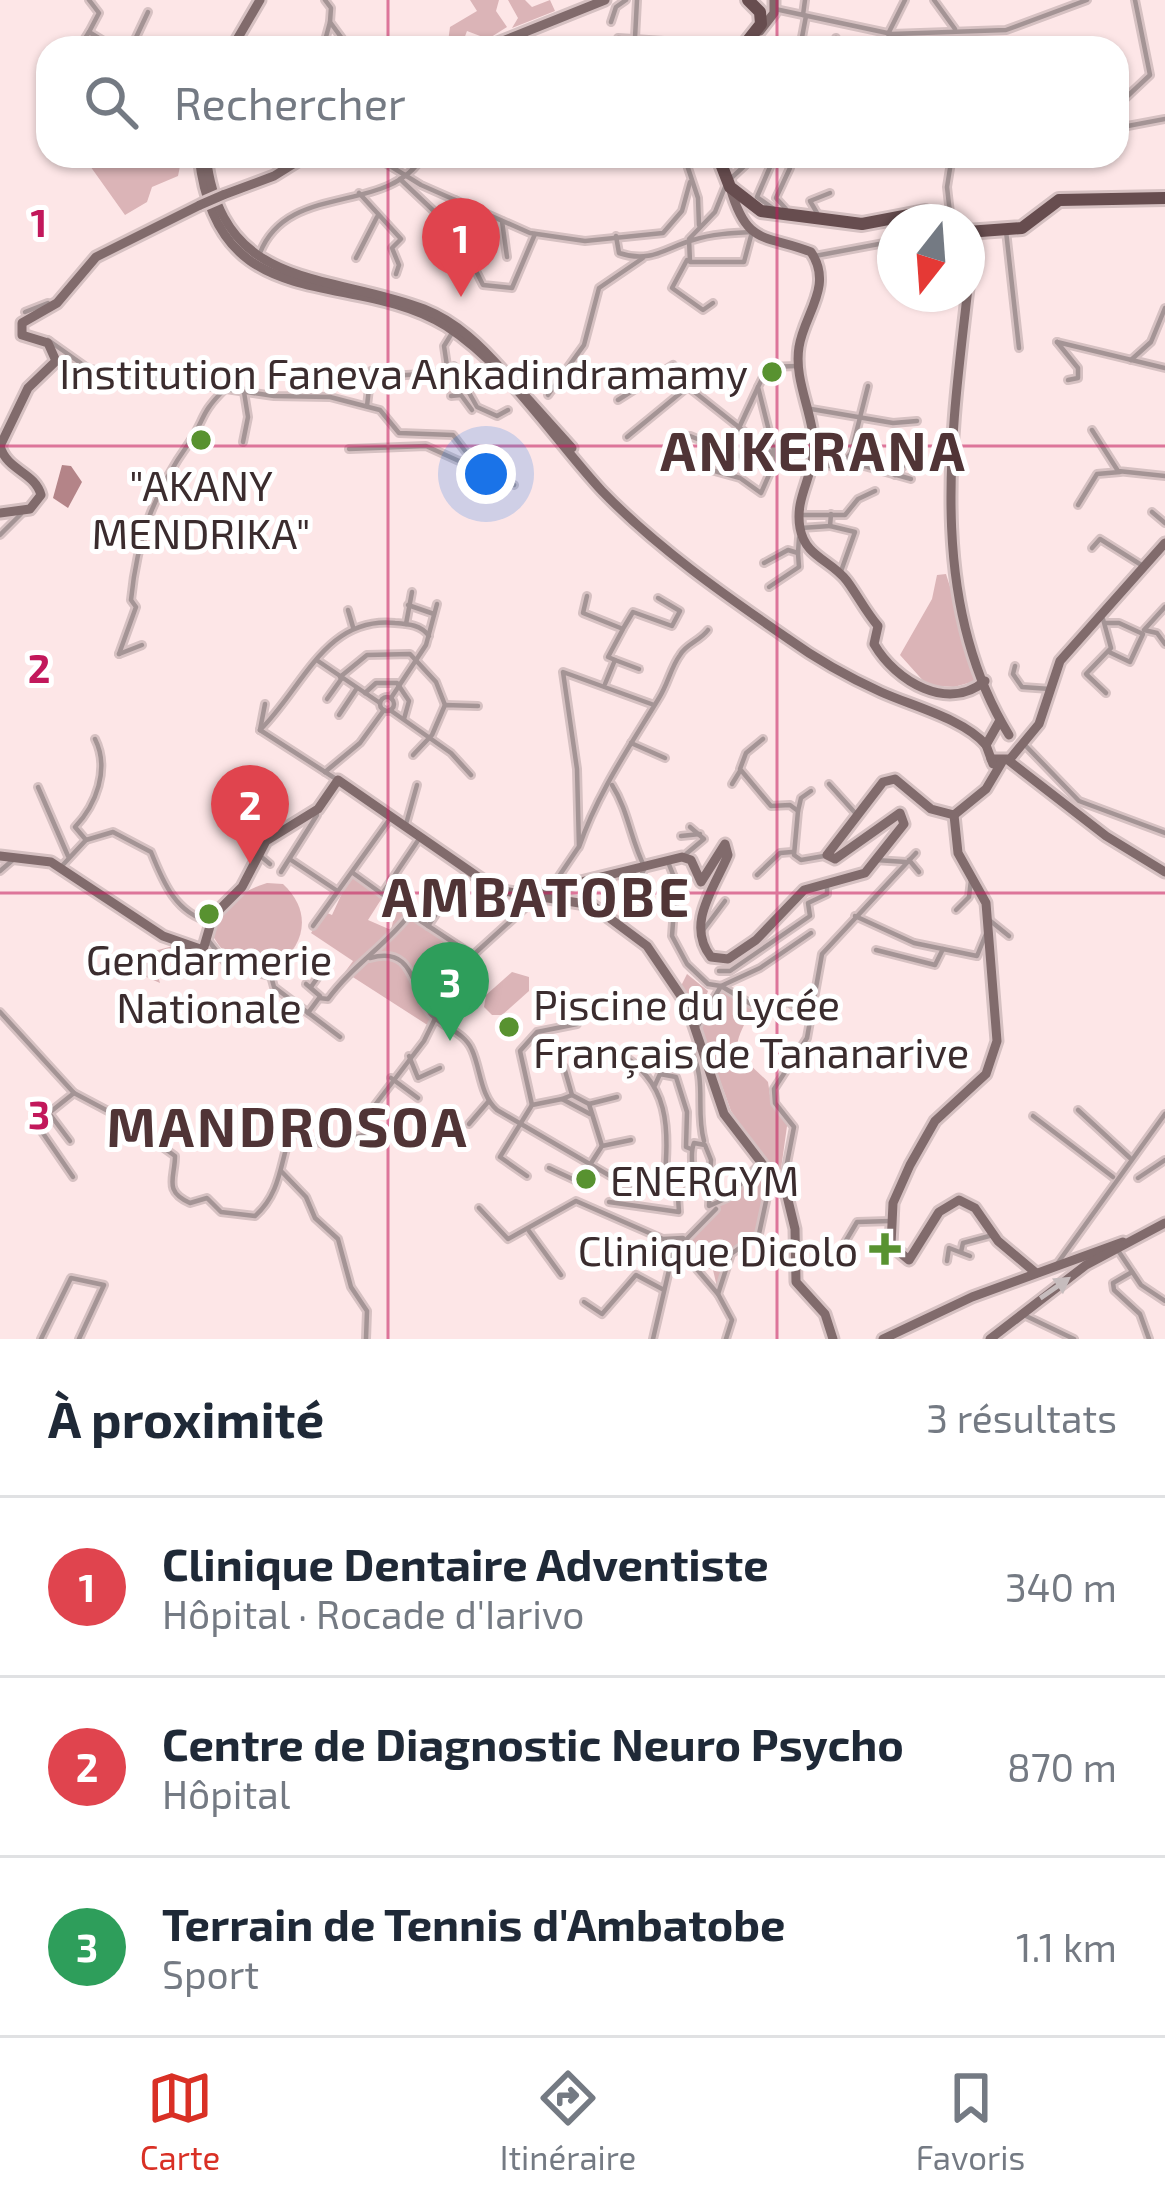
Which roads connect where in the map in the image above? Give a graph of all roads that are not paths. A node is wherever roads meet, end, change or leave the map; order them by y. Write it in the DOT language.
graph roads {
  1 [pos="89,0"];
  2 [pos="257,0"];
  3 [pos="325,0"];
  4 [pos="605,0"];
  5 [pos="626,0"];
  6 [pos="637,0"];
  7 [pos="748,0"];
  8 [pos="806,0"];
  9 [pos="905,0"];
  10 [pos="934,0"];
  11 [pos="1087,0"];
  12 [pos="1135,0"];
  13 [pos="774,4"];
  14 [pos="148,13"];
  15 [pos="804,15"];
  16 [pos="329,22"];
  17 [pos="611,22"];
  18 [pos="956,30"];
  19 [pos="89,32"];
  20 [pos="525,32"];
  21 [pos="888,34"];
  22 [pos="86,36"];
  23 [pos="96,36"];
  24 [pos="137,36"];
  25 [pos="237,36"];
  26 [pos="326,36"];
  27 [pos="340,36"];
  28 [pos="515,36"];
  29 [pos="526,36"];
  30 [pos="635,36"];
  31 [pos="754,36"];
  32 [pos="801,36"];
  33 [pos="1129,95"];
  34 [pos="1165,118"];
  35 [pos="1129,126"];
  36 [pos="205,168"];
  37 [pos="206,168"];
  38 [pos="287,168"];
  39 [pos="394,168"];
  40 [pos="414,168"];
  41 [pos="687,168"];
  42 [pos="722,168"];
  43 [pos="743,168"];
  44 [pos="769,168"];
  45 [pos="790,168"];
  46 [pos="950,168"];
  47 [pos="408,176"];
  48 [pos="400,179"];
  49 [pos="690,182"];
  50 [pos="728,184"];
  51 [pos="359,193"];
  52 [pos="830,193"];
  53 [pos="1165,198"];
  54 [pos="455,200"];
  55 [pos="947,204"];
  56 [pos="785,212"];
  57 [pos="377,217"];
  58 [pos="821,217"];
  59 [pos="442,218"];
  60 [pos="502,221"];
  61 [pos="877,222"];
  62 [pos="699,228"];
  63 [pos="1006,231"];
  64 [pos="752,232"];
  65 [pos="985,232"];
  66 [pos="535,234"];
  67 [pos="616,236"];
  68 [pos="689,239"];
  69 [pos="877,244"];
  70 [pos="260,253"];
  71 [pos="815,256"];
  72 [pos="507,257"];
  73 [pos="356,258"];
  74 [pos="644,258"];
  75 [pos="687,260"];
  76 [pos="396,274"];
  77 [pos="64,296"];
  78 [pos="712,303"];
  79 [pos="1165,308"];
  80 [pos="965,312"];
  81 [pos="25,313"];
  82 [pos="453,332"];
  83 [pos="43,339"];
  84 [pos="1019,348"];
  85 [pos="1131,359"];
  86 [pos="797,367"];
  87 [pos="1165,368"];
  88 [pos="444,371"];
  89 [pos="1067,380"];
  90 [pos="628,381"];
  91 [pos="641,385"];
  92 [pos="689,386"];
  93 [pos="868,386"];
  94 [pos="758,387"];
  95 [pos="225,388"];
  96 [pos="244,392"];
  97 [pos="548,395"];
  98 [pos="451,396"];
  99 [pos="617,400"];
  100 [pos="367,406"];
  101 [pos="806,408"];
  102 [pos="472,410"];
  103 [pos="508,410"];
  104 [pos="863,418"];
  105 [pos="916,421"];
  106 [pos="738,430"];
  107 [pos="1092,430"];
  108 [pos="690,436"];
  109 [pos="627,437"];
  110 [pos="243,442"];
  111 [pos="349,449"];
  112 [pos="813,456"];
  113 [pos="776,457"];
  114 [pos="472,460"];
  115 [pos="919,462"];
  116 [pos="838,468"];
  117 [pos="771,469"];
  118 [pos="711,470"];
  119 [pos="1120,472"];
  120 [pos="895,475"];
  121 [pos="1165,476"];
  122 [pos="911,479"];
  123 [pos="514,484"];
  124 [pos="875,491"];
  125 [pos="1078,505"];
  126 [pos="22,512"];
  127 [pos="1152,512"];
  128 [pos="0,513"];
  129 [pos="800,514"];
  130 [pos="831,514"];
  131 [pos="1165,523"];
  132 [pos="830,526"];
  133 [pos="800,528"];
  134 [pos="0,535"];
  135 [pos="1165,543"];
  136 [pos="1092,548"];
  137 [pos="798,554"];
  138 [pos="764,562"];
  139 [pos="1143,566"];
  140 [pos="840,574"];
  141 [pos="769,587"];
  142 [pos="412,592"];
  143 [pos="587,596"];
  144 [pos="658,598"];
  145 [pos="436,604"];
  146 [pos="407,605"];
  147 [pos="1165,607"];
  148 [pos="348,610"];
  149 [pos="434,614"];
  150 [pos="1103,620"];
  151 [pos="406,624"];
  152 [pos="353,627"];
  153 [pos="622,629"];
  154 [pos="708,630"];
  155 [pos="429,636"];
  156 [pos="1165,644"];
  157 [pos="142,646"];
  158 [pos="1109,651"];
  159 [pos="418,658"];
  160 [pos="616,660"];
  161 [pos="318,662"];
  162 [pos="1015,666"];
  163 [pos="639,669"];
  164 [pos="341,678"];
  165 [pos="986,681"];
  166 [pos="400,685"];
  167 [pos="604,686"];
  168 [pos="357,688"];
  169 [pos="1050,689"];
  170 [pos="970,692"];
  171 [pos="365,693"];
  172 [pos="990,693"];
  173 [pos="1106,693"];
  174 [pos="392,698"];
  175 [pos="327,699"];
  176 [pos="265,704"];
  177 [pos="445,705"];
  178 [pos="654,705"];
  179 [pos="478,706"];
  180 [pos="385,708"];
  181 [pos="339,715"];
  182 [pos="404,719"];
  183 [pos="999,719"];
  184 [pos="260,730"];
  185 [pos="1029,732"];
  186 [pos="994,734"];
  187 [pos="1010,735"];
  188 [pos="430,737"];
  189 [pos="763,739"];
  190 [pos="95,740"];
  191 [pos="631,743"];
  192 [pos="986,745"];
  193 [pos="413,755"];
  194 [pos="1006,756"];
  195 [pos="665,758"];
  196 [pos="740,771"];
  197 [pos="325,772"];
  198 [pos="471,775"];
  199 [pos="338,780"];
  200 [pos="732,784"];
  201 [pos="829,784"];
  202 [pos="417,785"];
  203 [pos="612,785"];
  204 [pos="38,787"];
  205 [pos="811,791"];
  206 [pos="318,809"];
  207 [pos="798,811"];
  208 [pos="392,815"];
  209 [pos="857,815"];
  210 [pos="954,815"];
  211 [pos="406,824"];
  212 [pos="690,827"];
  213 [pos="1165,833"];
  214 [pos="700,834"];
  215 [pos="422,835"];
  216 [pos="681,836"];
  217 [pos="86,840"];
  218 [pos="579,847"];
  219 [pos="792,852"];
  220 [pos="916,853"];
  221 [pos="258,854"];
  222 [pos="827,855"];
  223 [pos="0,856"];
  224 [pos="68,856"];
  225 [pos="682,857"];
  226 [pos="15,858"];
  227 [pos="290,859"];
  228 [pos="876,860"];
  229 [pos="908,861"];
  230 [pos="668,862"];
  231 [pos="730,862"];
  232 [pos="270,864"];
  233 [pos="60,868"];
  234 [pos="646,868"];
  235 [pos="1165,870"];
  236 [pos="0,871"];
  237 [pos="280,872"];
  238 [pos="920,872"];
  239 [pos="353,873"];
  240 [pos="757,875"];
  241 [pos="974,875"];
  242 [pos="636,884"];
  243 [pos="827,884"];
  244 [pos="337,890"];
  245 [pos="382,894"];
  246 [pos="540,894"];
  247 [pos="448,896"];
  248 [pos="725,901"];
  249 [pos="956,910"];
  250 [pos="410,914"];
  251 [pos="855,916"];
  252 [pos="988,919"];
  253 [pos="702,920"];
  254 [pos="211,922"];
  255 [pos="313,926"];
  256 [pos="428,926"];
  257 [pos="811,933"];
  258 [pos="986,934"];
  259 [pos="1010,936"];
  260 [pos="700,939"];
  261 [pos="208,940"];
  262 [pos="943,949"];
  263 [pos="876,950"];
  264 [pos="471,954"];
  265 [pos="370,958"];
  266 [pos="284,968"];
  267 [pos="719,971"];
  268 [pos="320,974"];
  269 [pos="268,975"];
  270 [pos="721,986"];
  271 [pos="322,998"];
  272 [pos="0,1012"];
  273 [pos="308,1013"];
  274 [pos="434,1018"];
  275 [pos="809,1020"];
  276 [pos="577,1024"];
  277 [pos="696,1029"];
  278 [pos="340,1037"];
  279 [pos="690,1049"];
  280 [pos="614,1050"];
  281 [pos="408,1055"];
  282 [pos="564,1067"];
  283 [pos="440,1068"];
  284 [pos="391,1078"];
  285 [pos="655,1085"];
  286 [pos="74,1093"];
  287 [pos="572,1095"];
  288 [pos="617,1096"];
  289 [pos="418,1099"];
  290 [pos="562,1099"];
  291 [pos="488,1102"];
  292 [pos="532,1105"];
  293 [pos="589,1105"];
  294 [pos="1078,1110"];
  295 [pos="49,1114"];
  296 [pos="1165,1114"];
  297 [pos="592,1115"];
  298 [pos="1034,1116"];
  299 [pos="469,1124"];
  300 [pos="520,1124"];
  301 [pos="631,1140"];
  302 [pos="70,1141"];
  303 [pos="705,1144"];
  304 [pos="602,1147"];
  305 [pos="691,1150"];
  306 [pos="1130,1158"];
  307 [pos="1165,1160"];
  308 [pos="760,1163"];
  309 [pos="589,1165"];
  310 [pos="549,1168"];
  311 [pos="282,1172"];
  312 [pos="527,1176"];
  313 [pos="73,1177"];
  314 [pos="771,1178"];
  315 [pos="1138,1178"];
  316 [pos="1114,1179"];
  317 [pos="664,1188"];
  318 [pos="782,1188"];
  319 [pos="678,1197"];
  320 [pos="727,1198"];
  321 [pos="609,1202"];
  322 [pos="479,1208"];
  323 [pos="893,1222"];
  324 [pos="1165,1223"];
  325 [pos="529,1230"];
  326 [pos="993,1235"];
  327 [pos="683,1238"];
  328 [pos="844,1244"];
  329 [pos="1118,1245"];
  330 [pos="677,1246"];
  331 [pos="961,1252"];
  332 [pos="1097,1255"];
  333 [pos="970,1256"];
  334 [pos="947,1261"];
  335 [pos="1057,1264"];
  336 [pos="1132,1272"];
  337 [pos="1036,1273"];
  338 [pos="561,1275"];
  339 [pos="666,1289"];
  340 [pos="718,1294"];
  341 [pos="1165,1301"];
  342 [pos="584,1302"];
  343 [pos="1020,1312"];
  344 [pos="896,1336"];
  345 [pos="41,1339"];
  346 [pos="80,1339"];
  347 [pos="367,1339"];
  348 [pos="653,1339"];
  349 [pos="727,1339"];
  350 [pos="833,1339"];
  351 [pos="883,1339"];
  352 [pos="990,1339"];
  353 [pos="1075,1339"];
  354 [pos="1149,1339"];
  1 -- 19 [label="street"];
  2 -- 25 [label="street"];
  3 -- 16 [label="street"];
  4 -- 20 [label="street"];
  5 -- 17 [label="street"];
  6 -- 30 [label="street"];
  7 -- 31 [label="main road"];
  8 -- 15 [label="street"];
  9 -- 21 [label="street"];
  10 -- 18 [label="street"];
  11 -- 18 [label="street"];
  12 -- 33 [label="street"];
  13 -- 15 [label="street"];
  13 -- 31 [label="street"];
  14 -- 24 [label="street"];
  15 -- 21 [label="street"];
  15 -- 32 [label="street"];
  16 -- 26 [label="street"];
  16 -- 27 [label="street"];
  18 -- 21 [label="street"];
  19 -- 22 [label="street"];
  19 -- 23 [label="street"];
  20 -- 28 [label="street"];
  20 -- 29 [label="street"];
  34 -- 35 [label="street"];
  36 -- 82 [label="street"];
  37 -- 186 [label="street"];
  38 -- 77 [label="street, bridge"];
  39 -- 47 [label="street"];
  40 -- 47 [label="street"];
  41 -- 49 [label="street"];
  42 -- 50 [label="main road"];
  43 -- 50 [label="street"];
  44 -- 56 [label="street"];
  45 -- 56 [label="street"];
  46 -- 55 [label="street"];
  47 -- 48 [label="street"];
  47 -- 54 [label="street"];
  48 -- 51 [label="street"];
  48 -- 59 [label="street"];
  49 -- 62 [label="street"];
  49 -- 67 [label="street"];
  50 -- 56 [label="main road"];
  50 -- 62 [label="street"];
  50 -- 64 [label="street"];
  51 -- 57 [label="street"];
  51 -- 70 [label="street"];
  52 -- 58 [label="street"];
  53 -- 63 [label="main road"];
  54 -- 59 [label="street"];
  54 -- 60 [label="street"];
  56 -- 58 [label="main road"];
  57 -- 73 [label="street"];
  57 -- 76 [label="street"];
  58 -- 61 [label="main road"];
  59 -- 66 [label="street"];
  60 -- 66 [label="street"];
  60 -- 72 [label="street"];
  62 -- 68 [label="street"];
  63 -- 65 [label="main road"];
  63 -- 84 [label="street"];
  64 -- 68 [label="street"];
  64 -- 71 [label="street"];
  64 -- 75 [label="street"];
  66 -- 67 [label="street"];
  67 -- 74 [label="street"];
  68 -- 74 [label="street"];
  68 -- 75 [label="street"];
  69 -- 71 [label="street"];
  71 -- 86 [label="street"];
  74 -- 97 [label="street"];
  75 -- 78 [label="street"];
  77 -- 81 [label="street"];
  77 -- 83 [label="street"];
  79 -- 85 [label="street"];
  80 -- 165 [label="street"];
  82 -- 88 [label="street"];
  82 -- 192 [label="street"];
  83 -- 95 [label="street"];
  83 -- 126 [label="street"];
  85 -- 87 [label="street"];
  85 -- 89 [label="street"];
  86 -- 94 [label="street"];
  86 -- 101 [label="street"];
  88 -- 100 [label="street"];
  88 -- 103 [label="street"];
  90 -- 91 [label="street"];
  91 -- 92 [label="street"];
  91 -- 99 [label="street"];
  92 -- 106 [label="street"];
  92 -- 109 [label="street"];
  93 -- 104 [label="street"];
  94 -- 106 [label="street"];
  94 -- 113 [label="street"];
  95 -- 96 [label="street"];
  95 -- 157 [label="street"];
  96 -- 100 [label="street"];
  96 -- 110 [label="street"];
  98 -- 102 [label="street"];
  100 -- 114 [label="street"];
  101 -- 104 [label="street"];
  101 -- 112 [label="street"];
  104 -- 105 [label="street"];
  104 -- 116 [label="street"];
  106 -- 113 [label="street"];
  107 -- 119 [label="street"];
  108 -- 117 [label="street"];
  111 -- 114 [label="street"];
  112 -- 113 [label="street"];
  112 -- 116 [label="street"];
  112 -- 129 [label="street"];
  113 -- 117 [label="street"];
  114 -- 123 [label="street"];
  115 -- 120 [label="street"];
  116 -- 120 [label="street"];
  117 -- 118 [label="street"];
  119 -- 121 [label="street"];
  119 -- 125 [label="street"];
  120 -- 122 [label="street"];
  124 -- 130 [label="street"];
  126 -- 128 [label="street"];
  126 -- 134 [label="street"];
  127 -- 131 [label="street"];
  129 -- 130 [label="street"];
  129 -- 133 [label="street"];
  130 -- 132 [label="street"];
  132 -- 133 [label="street"];
  132 -- 140 [label="street"];
  133 -- 137 [label="street"];
  133 -- 140 [label="street"];
  135 -- 139 [label="street"];
  136 -- 139 [label="street"];
  137 -- 138 [label="street"];
  137 -- 141 [label="street"];
  139 -- 150 [label="street"];
  140 -- 170 [label="street"];
  142 -- 146 [label="street"];
  143 -- 153 [label="street"];
  144 -- 153 [label="street"];
  145 -- 149 [label="street"];
  146 -- 149 [label="street"];
  146 -- 151 [label="street"];
  147 -- 156 [label="street"];
  148 -- 152 [label="street"];
  149 -- 155 [label="street"];
  150 -- 158 [label="street"];
  150 -- 158 [label="street"];
  150 -- 169 [label="street"];
  151 -- 152 [label="street"];
  151 -- 155 [label="street"];
  152 -- 161 [label="street"];
  153 -- 160 [label="street"];
  154 -- 178 [label="street"];
  155 -- 159 [label="street"];
  158 -- 173 [label="street"];
  159 -- 164 [label="street"];
  159 -- 166 [label="street"];
  159 -- 177 [label="street"];
  160 -- 163 [label="street"];
  160 -- 167 [label="street"];
  161 -- 164 [label="street"];
  161 -- 184 [label="street"];
  162 -- 169 [label="street"];
  164 -- 168 [label="street"];
  164 -- 175 [label="street"];
  165 -- 170 [label="street"];
  165 -- 172 [label="street"];
  166 -- 171 [label="street"];
  166 -- 174 [label="street"];
  166 -- 182 [label="street"];
  167 -- 178 [label="street"];
  167 -- 218 [label="street"];
  168 -- 171 [label="street"];
  168 -- 181 [label="street"];
  169 -- 185 [label="street"];
  170 -- 172 [label="street"];
  171 -- 180 [label="street"];
  172 -- 183 [label="street"];
  174 -- 180 [label="street"];
  174 -- 180 [label="street"];
  176 -- 184 [label="street"];
  177 -- 179 [label="street"];
  177 -- 188 [label="street"];
  178 -- 191 [label="street"];
  180 -- 182 [label="street"];
  180 -- 197 [label="street"];
  182 -- 188 [label="street"];
  183 -- 186 [label="street"];
  183 -- 187 [label="street"];
  184 -- 197 [label="street"];
  185 -- 187 [label="street"];
  185 -- 194 [label="street"];
  185 -- 213 [label="street"];
  186 -- 187 [label="street"];
  186 -- 192 [label="street"];
  187 -- 194 [label="street"];
  188 -- 193 [label="street"];
  188 -- 198 [label="street"];
  189 -- 196 [label="street"];
  190 -- 217 [label="street"];
  191 -- 195 [label="street"];
  191 -- 203 [label="street"];
  192 -- 194 [label="street"];
  194 -- 210 [label="street"];
  194 -- 235 [label="street"];
  196 -- 200 [label="street"];
  196 -- 207 [label="street"];
  197 -- 199 [label="street"];
  199 -- 206 [label="street"];
  199 -- 208 [label="street"];
  201 -- 209 [label="street"];
  202 -- 211 [label="street"];
  203 -- 218 [label="street"];
  203 -- 234 [label="street"];
  204 -- 224 [label="street"];
  205 -- 207 [label="street"];
  206 -- 221 [label="street"];
  206 -- 227 [label="street"];
  207 -- 219 [label="street"];
  208 -- 211 [label="street"];
  208 -- 239 [label="street"];
  209 -- 210 [label="street"];
  209 -- 222 [label="street"];
  210 -- 241 [label="street"];
  211 -- 215 [label="street"];
  212 -- 214 [label="street"];
  214 -- 216 [label="street"];
  214 -- 225 [label="street"];
  215 -- 245 [label="street"];
  215 -- 246 [label="street"];
  217 -- 224 [label="street"];
  217 -- 254 [label="street"];
  218 -- 246 [label="street"];
  219 -- 222 [label="street"];
  219 -- 240 [label="street"];
  220 -- 229 [label="street"];
  221 -- 232 [label="street"];
  221 -- 254 [label="street"];
  222 -- 228 [label="street"];
  223 -- 226 [label="street"];
  224 -- 233 [label="street"];
  225 -- 230 [label="street"];
  225 -- 253 [label="street"];
  226 -- 233 [label="street"];
  226 -- 236 [label="street"];
  227 -- 237 [label="street"];
  227 -- 244 [label="street"];
  228 -- 229 [label="street"];
  228 -- 243 [label="street"];
  229 -- 238 [label="street"];
  229 -- 251 [label="street"];
  230 -- 234 [label="street"];
  230 -- 270 [label="street"];
  231 -- 253 [label="street"];
  233 -- 261 [label="street"];
  234 -- 242 [label="street"];
  234 -- 246 [label="street"];
  239 -- 244 [label="street"];
  239 -- 245 [label="street"];
  241 -- 249 [label="street"];
  241 -- 252 [label="street"];
  243 -- 260 [label="street"];
  243 -- 267 [label="street"];
  244 -- 255 [label="street"];
  245 -- 250 [label="street"];
  246 -- 264 [label="street"];
  246 -- 277 [label="street"];
  247 -- 256 [label="street"];
  248 -- 260 [label="street"];
  250 -- 256 [label="street"];
  250 -- 265 [label="street"];
  251 -- 262 [label="street"];
  251 -- 275 [label="street"];
  252 -- 258 [label="street"];
  252 -- 259 [label="street"];
  253 -- 260 [label="street"];
  254 -- 261 [label="street"];
  256 -- 264 [label="street"];
  257 -- 270 [label="street"];
  258 -- 262 [label="street"];
  258 -- 323 [label="street"];
  261 -- 269 [label="street"];
  262 -- 263 [label="street"];
  264 -- 274 [label="street"];
  265 -- 271 [label="street"];
  265 -- 274 [label="street"];
  266 -- 269 [label="street"];
  268 -- 271 [label="street"];
  269 -- 273 [label="street"];
  270 -- 275 [label="street"];
  270 -- 277 [label="street"];
  271 -- 273 [label="street"];
  272 -- 286 [label="street"];
  273 -- 278 [label="street"];
  274 -- 281 [label="street"];
  274 -- 291 [label="street"];
  275 -- 318 [label="street"];
  276 -- 292 [label="street"];
  277 -- 308 [label="street"];
  279 -- 303 [label="street"];
  280 -- 285 [label="street"];
  281 -- 283 [label="street"];
  281 -- 284 [label="street"];
  282 -- 287 [label="street"];
  284 -- 289 [label="street"];
  284 -- 311 [label="street"];
  285 -- 305 [label="street"];
  285 -- 317 [label="street"];
  286 -- 295 [label="street"];
  286 -- 311 [label="street"];
  287 -- 290 [label="street"];
  287 -- 293 [label="street"];
  288 -- 293 [label="street"];
  290 -- 292 [label="street"];
  290 -- 297 [label="street"];
  291 -- 299 [label="street"];
  291 -- 300 [label="street"];
  292 -- 300 [label="street"];
  293 -- 297 [label="street"];
  294 -- 306 [label="street"];
  295 -- 302 [label="street"];
  295 -- 313 [label="street"];
  296 -- 306 [label="street"];
  297 -- 304 [label="street"];
  298 -- 316 [label="street"];
  300 -- 309 [label="street"];
  300 -- 312 [label="street"];
  301 -- 304 [label="street"];
  303 -- 305 [label="street"];
  303 -- 320 [label="street"];
  304 -- 309 [label="street"];
  305 -- 319 [label="street"];
  306 -- 316 [label="street"];
  307 -- 315 [label="street"];
  308 -- 314 [label="street"];
  308 -- 320 [label="street"];
  309 -- 310 [label="street"];
  309 -- 317 [label="street"];
  311 -- 347 [label="street"];
  314 -- 318 [label="street"];
  314 -- 340 [label="street"];
  316 -- 335 [label="street"];
  317 -- 319 [label="street"];
  318 -- 350 [label="street"];
  319 -- 321 [label="street"];
  320 -- 327 [label="street"];
  322 -- 325 [label="street"];
  323 -- 326 [label="street"];
  323 -- 328 [label="street"];
  324 -- 329 [label="street"];
  325 -- 327 [label="street"];
  325 -- 338 [label="street"];
  326 -- 331 [label="street"];
  326 -- 337 [label="street"];
  327 -- 330 [label="street"];
  329 -- 332 [label="street"];
  329 -- 336 [label="street"];
  330 -- 339 [label="street"];
  330 -- 340 [label="street"];
  331 -- 333 [label="street"];
  331 -- 334 [label="street"];
  332 -- 335 [label="street"];
  343 -- 332 [label="street, one-way"];
  335 -- 337 [label="street"];
  336 -- 341 [label="street"];
  336 -- 354 [label="street"];
  337 -- 344 [label="street"];
  339 -- 342 [label="street"];
  339 -- 348 [label="street"];
  340 -- 349 [label="street"];
  343 -- 352 [label="street"];
  343 -- 353 [label="street"];
  344 -- 351 [label="street"];
  345 -- 346 [label="street"];
}
